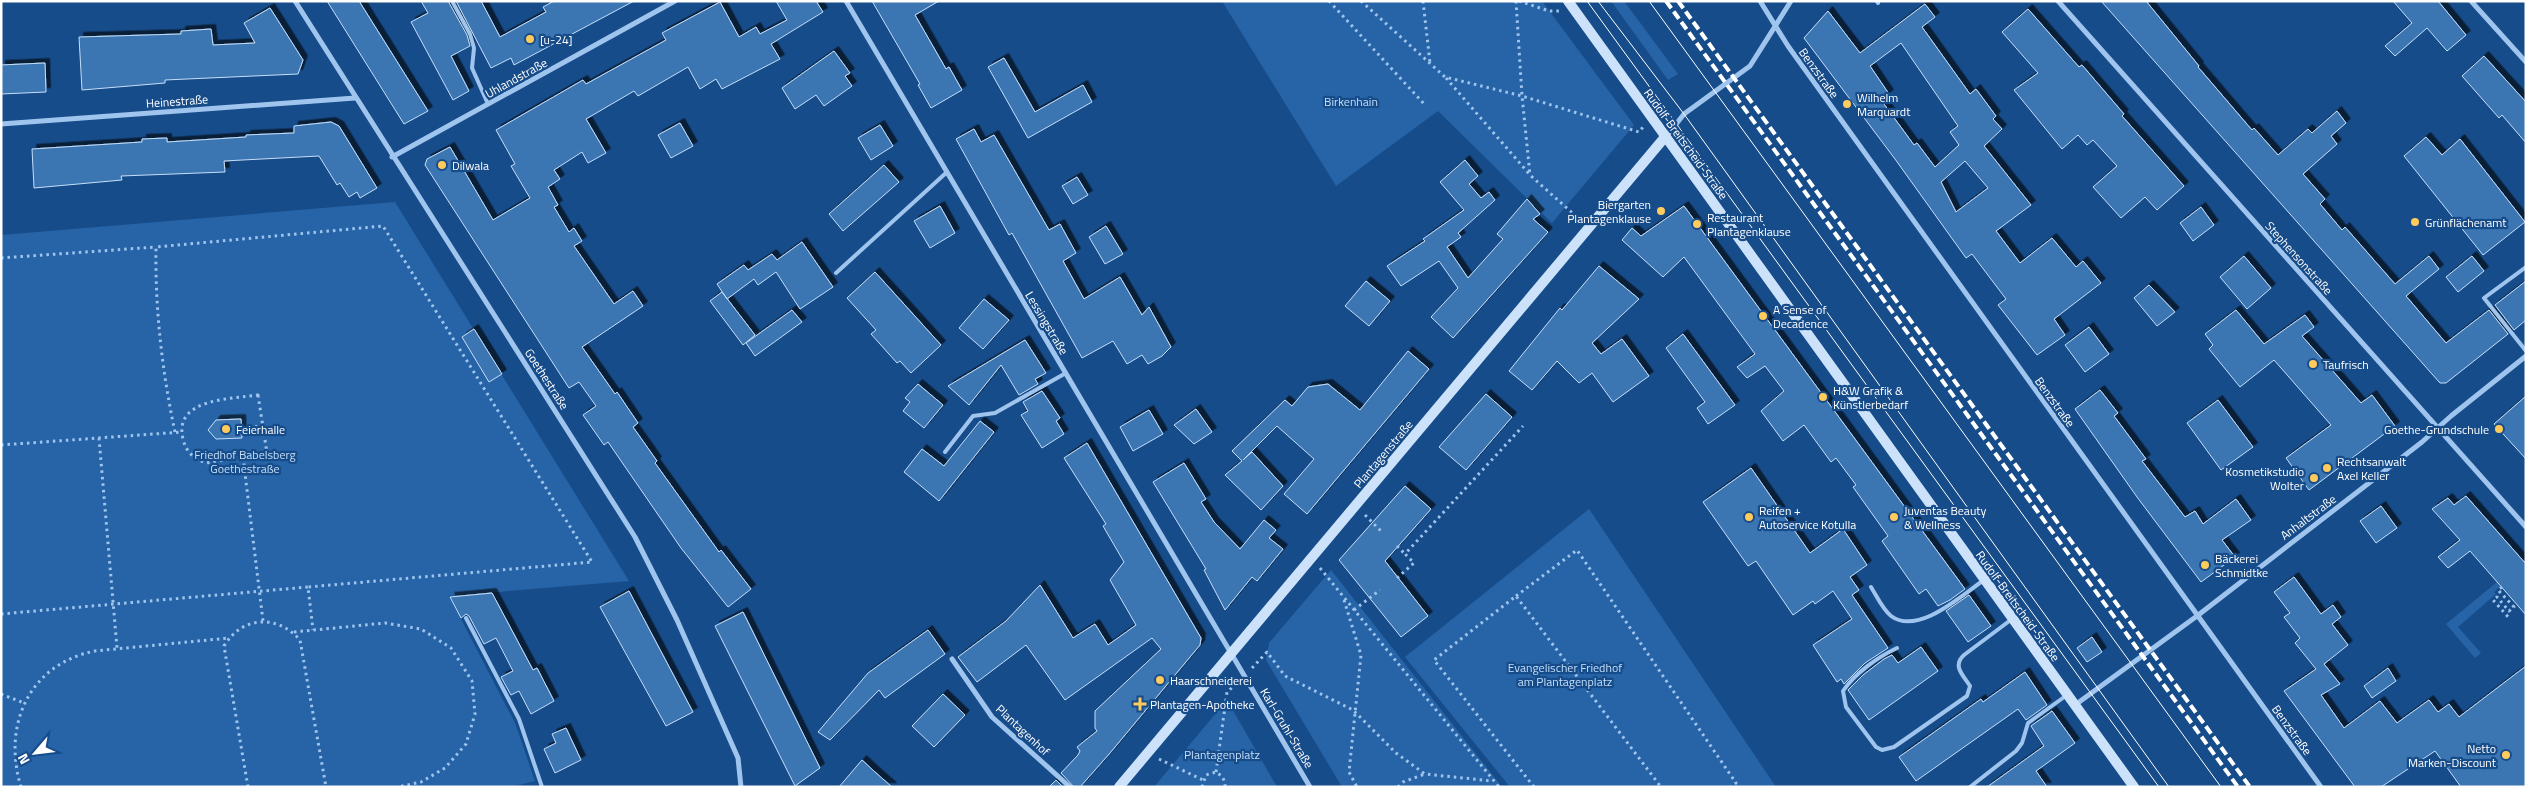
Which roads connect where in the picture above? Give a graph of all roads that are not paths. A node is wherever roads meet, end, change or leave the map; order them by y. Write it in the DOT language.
graph roads {
  1 [pos="295,1"];
  2 [pos="452,1"];
  3 [pos="675,1"];
  4 [pos="846,1"];
  5 [pos="1568,1"];
  6 [pos="1760,1"];
  7 [pos="1791,1"];
  8 [pos="2058,1"];
  9 [pos="2470,1"];
  10 [pos="1775,26"];
  11 [pos="2526,62"];
  12 [pos="355,98"];
  13 [pos="488,104"];
  14 [pos="1,124"];
  15 [pos="1665,137"];
  16 [pos="392,157"];
  17 [pos="947,172"];
  18 [pos="2526,267"];
  19 [pos="836,273"];
  20 [pos="2526,351"];
  21 [pos="2526,356"];
  22 [pos="1066,374"];
  23 [pos="2437,428"];
  24 [pos="945,452"];
  25 [pos="2526,527"];
  26 [pos="1984,580"];
  27 [pos="1871,587"];
  28 [pos="2197,616"];
  29 [pos="466,618"];
  30 [pos="2012,620"];
  31 [pos="1897,648"];
  32 [pos="1232,654"];
  33 [pos="952,659"];
  34 [pos="2067,695"];
  35 [pos="2074,705"];
  36 [pos="542,787"];
  37 [pos="741,787"];
  38 [pos="1070,787"];
  39 [pos="1119,787"];
  40 [pos="1310,787"];
  41 [pos="1970,787"];
  42 [pos="2134,787"];
  43 [pos="2321,787"];
  1 -- 12 [label="street, Goethestraße"];
  2 -- 13 [label="lane"];
  3 -- 13 [label="street, Uhlandstraße"];
  4 -- 17 [label="street, Lessingstraße"];
  5 -- 15 [label="street, Rudolf-Breitscheid-Straße"];
  6 -- 10 [label="street, Benzstraße"];
  7 -- 10 [label="street"];
  8 -- 23 [label="street, Stephensonstraße"];
  9 -- 11 [label="street"];
  10 -- 15 [label="street"];
  10 -- 28 [label="street, Benzstraße"];
  12 -- 14 [label="street, Heinestraße"];
  12 -- 16 [label="street, Goethestraße"];
  13 -- 16 [label="street, Uhlandstraße"];
  15 -- 26 [label="street, Rudolf-Breitscheid-Straße"];
  15 -- 32 [label="street, Plantagenstraße"];
  16 -- 37 [label="street, Goethestraße"];
  17 -- 19 [label="lane"];
  17 -- 22 [label="street, Lessingstraße"];
  18 -- 20 [label="lane"];
  21 -- 23 [label="street, Anhaltstraße"];
  22 -- 24 [label="lane"];
  22 -- 32 [label="street, Lessingstraße"];
  23 -- 25 [label="street, Stephensonstraße"];
  23 -- 28 [label="street, Anhaltstraße"];
  26 -- 27 [label="lane"];
  26 -- 30 [label="street, Rudolf-Breitscheid-Straße"];
  28 -- 35 [label="street, Anhaltstraße"];
  28 -- 43 [label="street, Benzstraße"];
  29 -- 36 [label="lane"];
  30 -- 31 [label="lane"];
  30 -- 34 [label="street, Rudolf-Breitscheid-Straße"];
  32 -- 39 [label="street, Plantagenstraße"];
  32 -- 40 [label="street, Karl-Gruhl-Straße"];
  33 -- 38 [label="street, Plantagenhof"];
  34 -- 35 [label="street, Rudolf-Breitscheid-Straße"];
  34 -- 41 [label="lane"];
  35 -- 42 [label="street, Rudolf-Breitscheid-Straße"];
}
